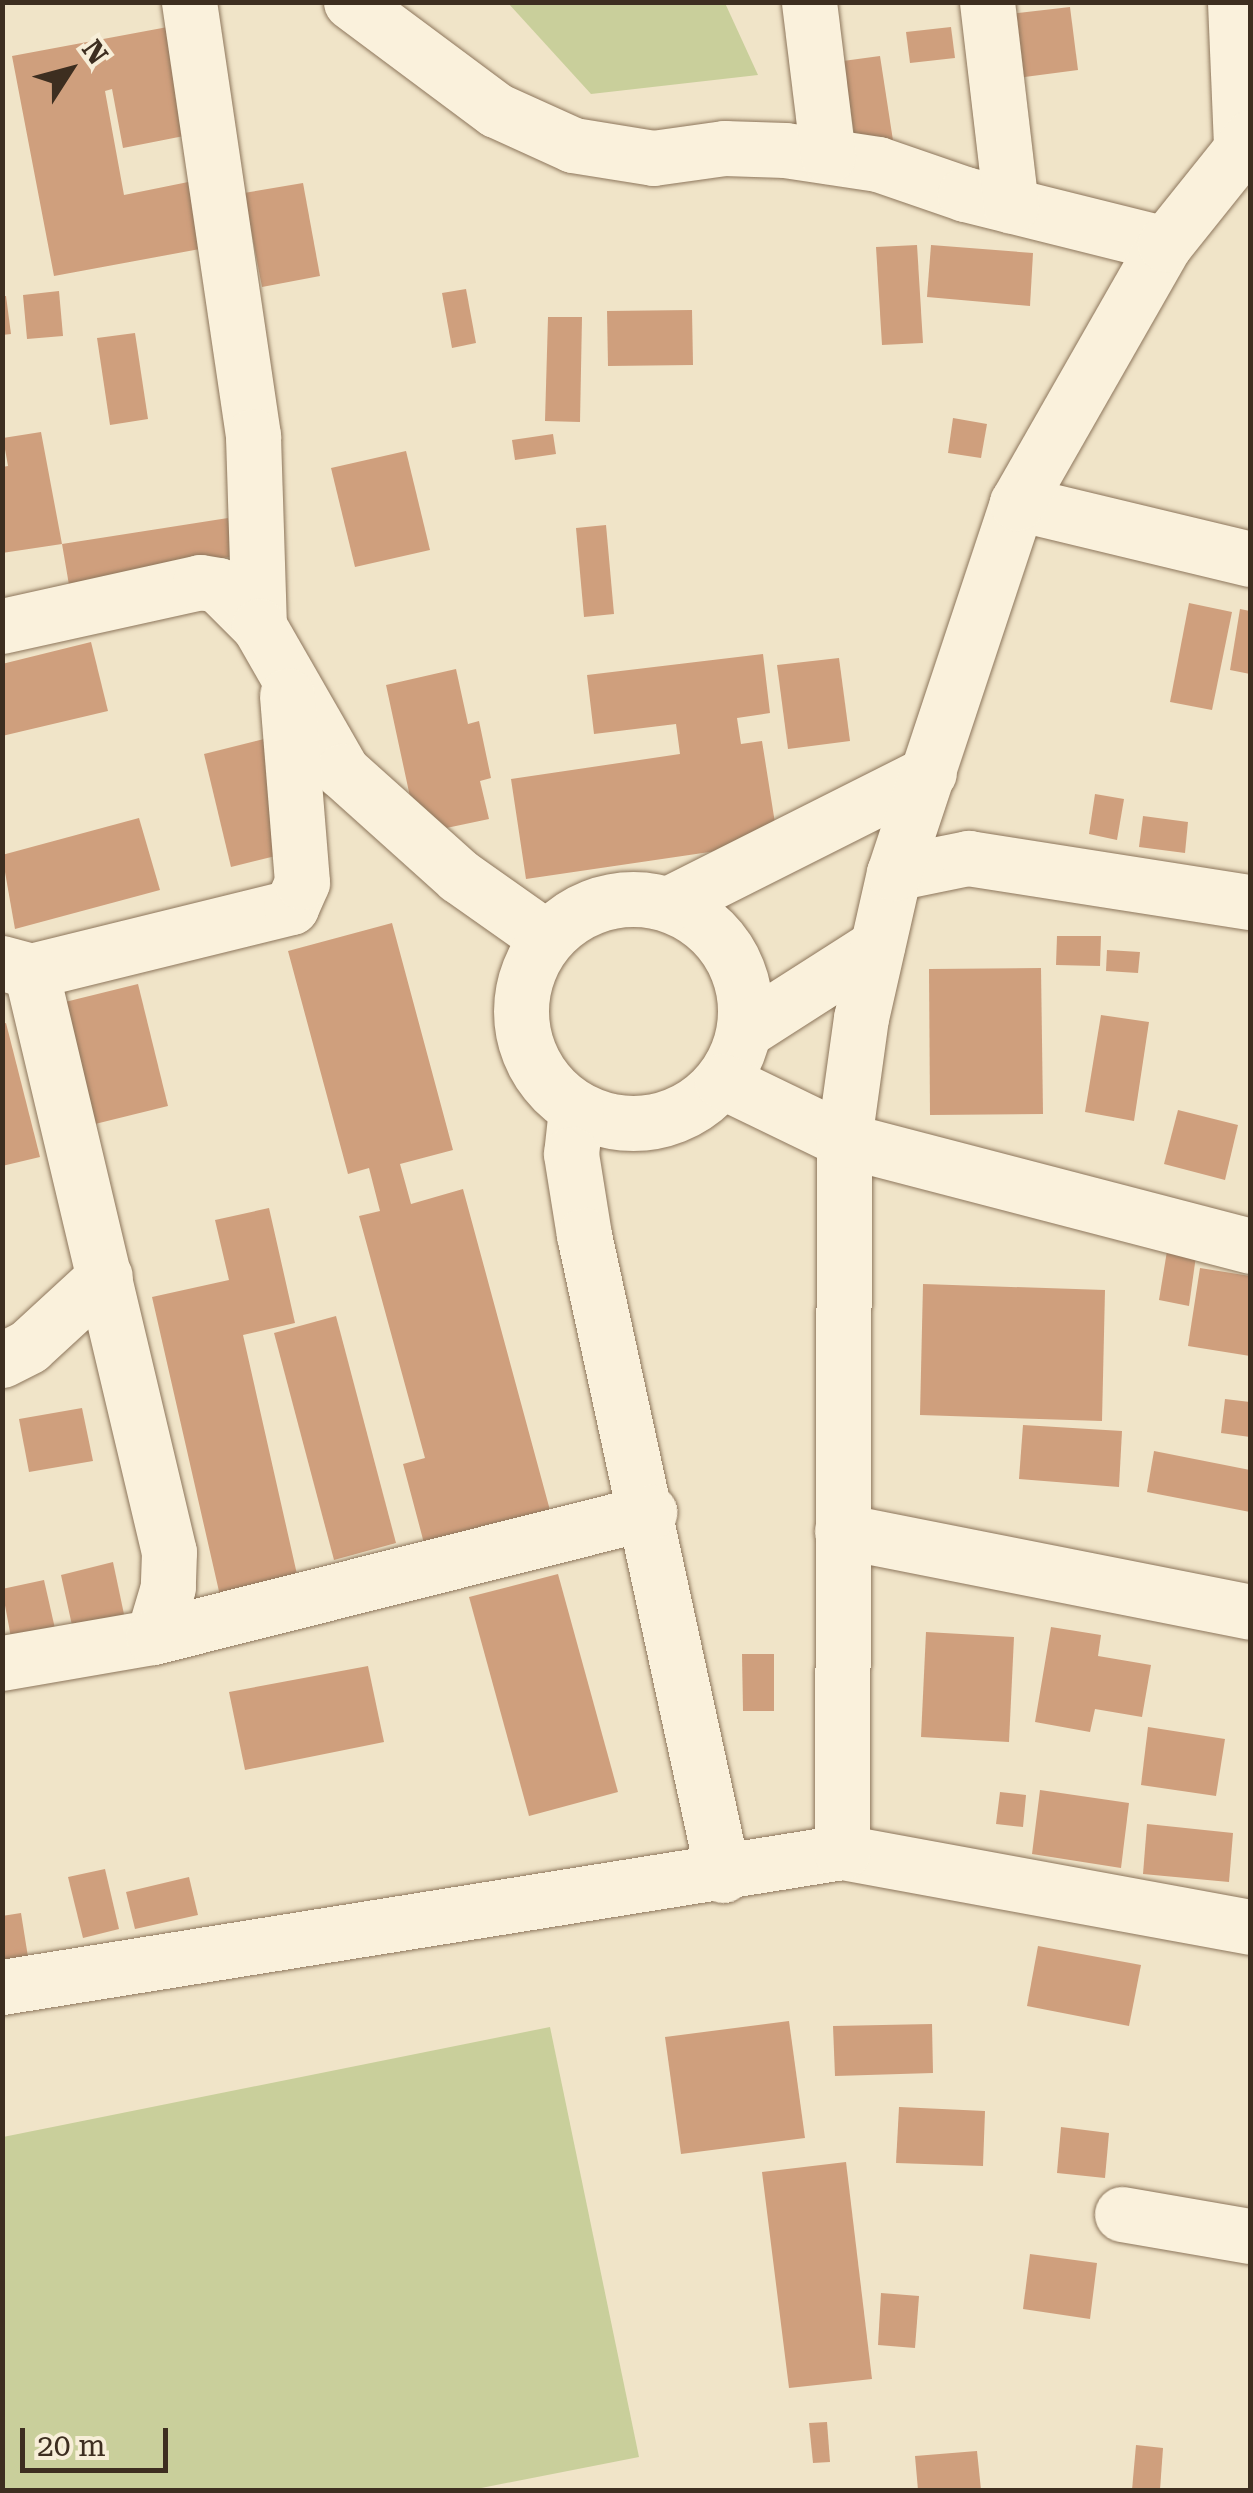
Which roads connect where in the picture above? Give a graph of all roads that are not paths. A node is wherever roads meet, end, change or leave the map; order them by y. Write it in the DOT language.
graph roads {
  1 [pos="188,2"];
  2 [pos="351,2"];
  3 [pos="809,2"];
  4 [pos="987,2"];
  5 [pos="1235,2"];
  6 [pos="1246,143"];
  7 [pos="828,156"];
  8 [pos="1010,206"];
  9 [pos="1165,244"];
  10 [pos="1017,503"];
  11 [pos="1250,559"];
  12 [pos="2,626"];
  13 [pos="260,626"];
  14 [pos="286,683"];
  15 [pos="929,773"];
  16 [pos="894,873"];
  17 [pos="1250,902"];
  18 [pos="668,904"];
  19 [pos="546,938"];
  20 [pos="877,946"];
  21 [pos="17,967"];
  22 [pos="744,1032"];
  23 [pos="722,1080"];
  24 [pos="576,1109"];
  25 [pos="844,1140"];
  26 [pos="1250,1246"];
  27 [pos="105,1276"];
  28 [pos="2,1360"];
  29 [pos="649,1512"];
  30 [pos="842,1530"];
  31 [pos="1250,1612"];
  32 [pos="153,1637"];
  33 [pos="2,1662"];
  34 [pos="842,1852"];
  35 [pos="723,1876"];
  36 [pos="1250,1927"];
  37 [pos="2,1987"];
  38 [pos="1122,2214"];
  39 [pos="1250,2236"];
  1 -- 13 [label="street"];
  2 -- 7 [label="street"];
  3 -- 7 [label="street"];
  4 -- 8 [label="street"];
  5 -- 6 [label="street"];
  6 -- 9 [label="street"];
  7 -- 8 [label="street"];
  8 -- 9 [label="street"];
  9 -- 10 [label="street"];
  10 -- 11 [label="street"];
  10 -- 15 [label="street"];
  12 -- 13 [label="street"];
  13 -- 14 [label="street"];
  14 -- 19 [label="street"];
  14 -- 21 [label="street"];
  15 -- 16 [label="street"];
  15 -- 18 [label="street"];
  16 -- 17 [label="street"];
  16 -- 20 [label="street"];
  18 -- 19 [label="street"];
  18 -- 22 [label="street"];
  19 -- 24 [label="street"];
  20 -- 22 [label="street"];
  20 -- 25 [label="street"];
  21 -- 27 [label="street"];
  22 -- 23 [label="street"];
  23 -- 24 [label="street"];
  23 -- 25 [label="street"];
  24 -- 29 [label="street"];
  25 -- 26 [label="street"];
  25 -- 30 [label="street"];
  27 -- 28 [label="street"];
  27 -- 32 [label="street"];
  29 -- 32 [label="street"];
  29 -- 35 [label="street"];
  30 -- 31 [label="street"];
  30 -- 34 [label="street"];
  32 -- 33 [label="street"];
  34 -- 35 [label="street"];
  34 -- 36 [label="street"];
  35 -- 37 [label="street"];
  38 -- 39 [label="street"];
}
